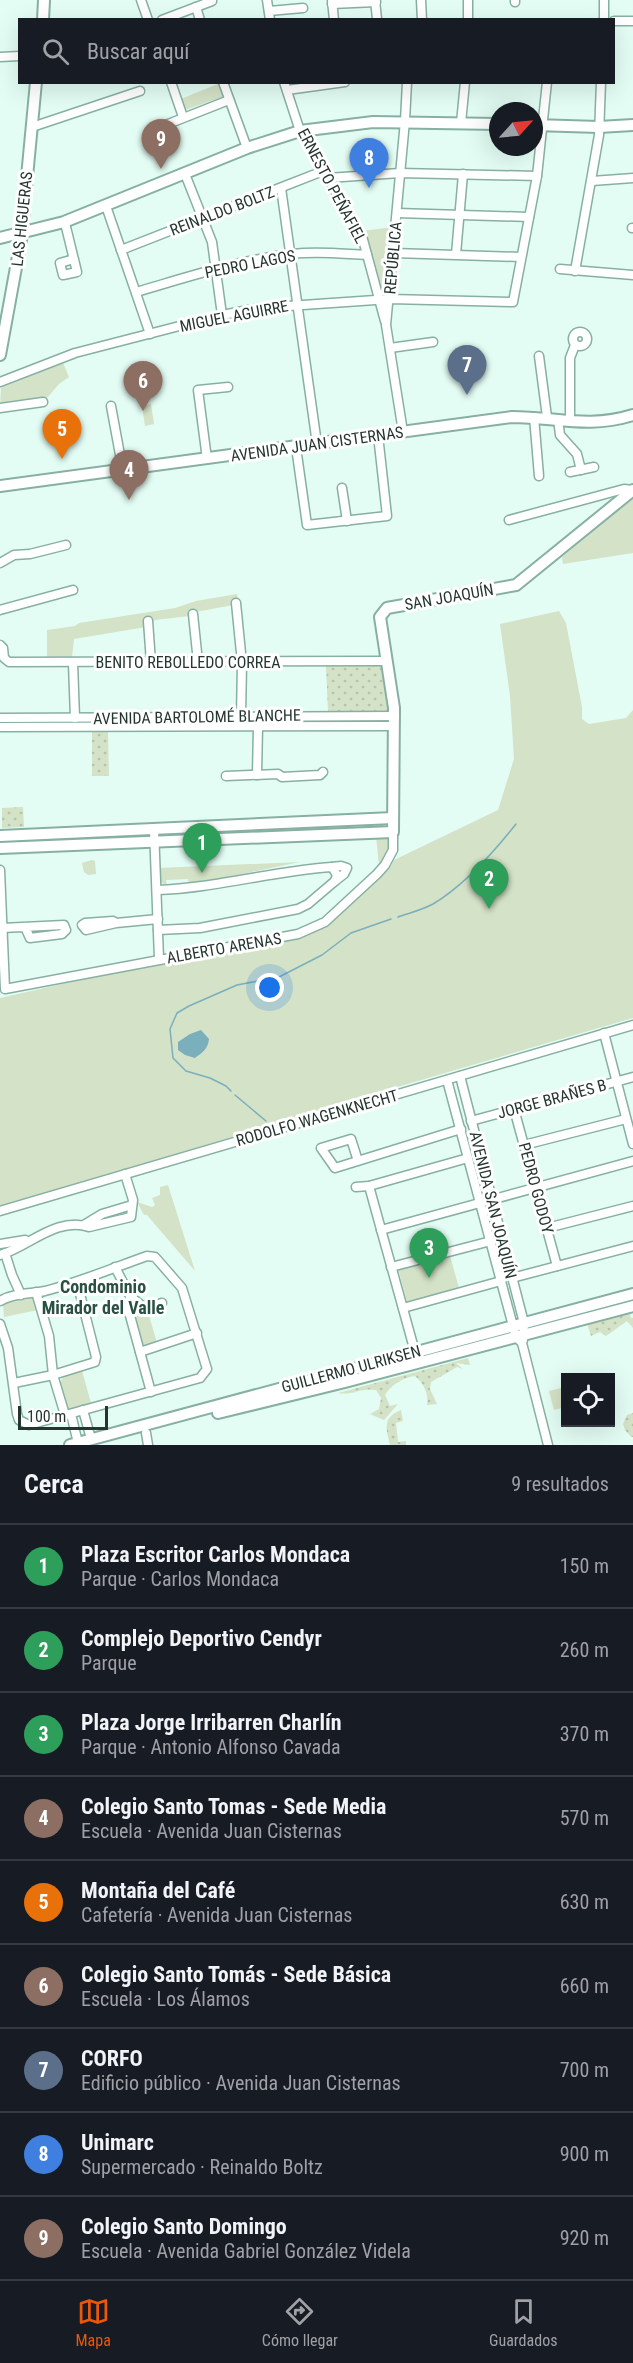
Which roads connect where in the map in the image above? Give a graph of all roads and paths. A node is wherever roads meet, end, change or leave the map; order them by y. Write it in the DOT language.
graph roads {
  1 [pos="44,0"];
  2 [pos="141,0"];
  3 [pos="267,0"];
  4 [pos="421,0"];
  5 [pos="468,0"];
  6 [pos="604,0"];
  7 [pos="212,1"];
  8 [pos="375,1"];
  9 [pos="332,2"];
  10 [pos="196,7"];
  11 [pos="303,9"];
  12 [pos="270,15"];
  13 [pos="43,18"];
  14 [pos="147,18"];
  15 [pos="167,18"];
  16 [pos="199,18"];
  17 [pos="334,18"];
  18 [pos="377,18"];
  19 [pos="422,18"];
  20 [pos="468,18"];
  21 [pos="604,18"];
  22 [pos="615,21"];
  23 [pos="633,21"];
  24 [pos="18,56"];
  25 [pos="0,57"];
  26 [pos="36,84"];
  27 [pos="172,84"];
  28 [pos="224,84"];
  29 [pos="316,84"];
  30 [pos="407,84"];
  31 [pos="465,84"];
  32 [pos="547,84"];
  33 [pos="601,84"];
  34 [pos="286,86"];
  35 [pos="140,91"];
  36 [pos="229,100"];
  37 [pos="543,103"];
  38 [pos="183,117"];
  39 [pos="405,121"];
  40 [pos="461,123"];
  41 [pos="489,124"];
  42 [pos="543,125"];
  43 [pos="633,125"];
  44 [pos="163,126"];
  45 [pos="32,127"];
  46 [pos="599,127"];
  47 [pos="300,130"];
  48 [pos="247,148"];
  49 [pos="538,156"];
  50 [pos="400,173"];
  51 [pos="185,174"];
  52 [pos="463,174"];
  53 [pos="325,175"];
  54 [pos="537,176"];
  55 [pos="633,178"];
  56 [pos="592,181"];
  57 [pos="281,188"];
  58 [pos="106,206"];
  59 [pos="397,213"];
  60 [pos="459,214"];
  61 [pos="529,217"];
  62 [pos="202,218"];
  63 [pos="64,222"];
  64 [pos="22,233"];
  65 [pos="0,238"];
  66 [pos="121,250"];
  67 [pos="394,253"];
  68 [pos="291,254"];
  69 [pos="456,254"];
  70 [pos="367,255"];
  71 [pos="521,258"];
  72 [pos="74,259"];
  73 [pos="216,269"];
  74 [pos="560,269"];
  75 [pos="575,271"];
  76 [pos="633,276"];
  77 [pos="136,292"];
  78 [pos="390,298"];
  79 [pos="379,299"];
  80 [pos="298,304"];
  81 [pos="222,315"];
  82 [pos="386,325"];
  83 [pos="150,333"];
  84 [pos="433,342"];
  85 [pos="575,345"];
  86 [pos="390,348"];
  87 [pos="0,355"];
  88 [pos="539,356"];
  89 [pos="0,382"];
  90 [pos="228,387"];
  91 [pos="43,402"];
  92 [pos="111,406"];
  93 [pos="0,408"];
  94 [pos="633,415"];
  95 [pos="534,417"];
  96 [pos="552,418"];
  97 [pos="570,422"];
  98 [pos="403,432"];
  99 [pos="378,435"];
  100 [pos="317,444"];
  101 [pos="296,447"];
  102 [pos="207,459"];
  103 [pos="594,467"];
  104 [pos="581,470"];
  105 [pos="123,471"];
  106 [pos="570,472"];
  107 [pos="539,476"];
  108 [pos="0,486"];
  109 [pos="342,488"];
  110 [pos="633,490"];
  111 [pos="509,520"];
  112 [pos="347,521"];
  113 [pos="66,545"];
  114 [pos="0,562"];
  115 [pos="73,590"];
  116 [pos="236,603"];
  117 [pos="0,610"];
  118 [pos="193,614"];
  119 [pos="148,621"];
  120 [pos="0,645"];
  121 [pos="387,661"];
  122 [pos="151,662"];
  123 [pos="198,662"];
  124 [pos="73,663"];
  125 [pos="242,663"];
  126 [pos="241,716"];
  127 [pos="0,718"];
  128 [pos="75,718"];
  129 [pos="394,721"];
  130 [pos="258,726"];
  131 [pos="0,727"];
  132 [pos="322,772"];
  133 [pos="257,775"];
  134 [pos="226,776"];
  135 [pos="393,818"];
  136 [pos="154,829"];
  137 [pos="393,832"];
  138 [pos="0,836"];
  139 [pos="154,842"];
  140 [pos="0,848"];
  141 [pos="0,870"];
  142 [pos="157,890"];
  143 [pos="1,914"];
  144 [pos="158,919"];
  145 [pos="116,923"];
  146 [pos="25,927"];
  147 [pos="2,928"];
  148 [pos="158,930"];
  149 [pos="159,959"];
  150 [pos="633,1025"];
  151 [pos="604,1033"];
  152 [pos="460,1076"];
  153 [pos="633,1077"];
  154 [pos="447,1080"];
  155 [pos="617,1082"];
  156 [pos="514,1109"];
  157 [pos="626,1119"];
  158 [pos="471,1121"];
  159 [pos="461,1129"];
  160 [pos="633,1143"];
  161 [pos="524,1145"];
  162 [pos="468,1158"];
  163 [pos="358,1161"];
  164 [pos="633,1161"];
  165 [pos="125,1174"];
  166 [pos="369,1186"];
  167 [pos="356,1187"];
  168 [pos="536,1188"];
  169 [pos="492,1200"];
  170 [pos="480,1203"];
  171 [pos="132,1205"];
  172 [pos="633,1206"];
  173 [pos="0,1211"];
  174 [pos="102,1214"];
  175 [pos="105,1224"];
  176 [pos="84,1225"];
  177 [pos="547,1228"];
  178 [pos="381,1230"];
  179 [pos="28,1240"];
  180 [pos="490,1241"];
  181 [pos="4,1243"];
  182 [pos="633,1246"];
  183 [pos="5,1253"];
  184 [pos="557,1266"];
  185 [pos="115,1267"];
  186 [pos="392,1267"];
  187 [pos="512,1278"];
  188 [pos="501,1281"];
  189 [pos="76,1282"];
  190 [pos="36,1292"];
  191 [pos="633,1294"];
  192 [pos="18,1295"];
  193 [pos="130,1296"];
  194 [pos="0,1300"];
  195 [pos="162,1303"];
  196 [pos="633,1306"];
  197 [pos="403,1308"];
  198 [pos="551,1316"];
  199 [pos="0,1324"];
  200 [pos="518,1324"];
  201 [pos="549,1328"];
  202 [pos="492,1331"];
  203 [pos="197,1333"];
  204 [pos="521,1338"];
  205 [pos="487,1345"];
  206 [pos="140,1352"];
  207 [pos="415,1352"];
  208 [pos="53,1375"];
  209 [pos="14,1383"];
  210 [pos="151,1392"];
  211 [pos="83,1410"];
  212 [pos="68,1415"];
  213 [pos="146,1432"];
  214 [pos="95,1442"];
  215 [pos="74,1444"];
  216 [pos="148,1445"];
  217 [pos="548,1445"];
  1 -- 13 [label="main road"];
  2 -- 14 [label="street"];
  3 -- 12 [label="street"];
  4 -- 19 [label="street"];
  5 -- 20 [label="street"];
  6 -- 21 [label="street"];
  7 -- 10 [label="street"];
  8 -- 9 [label="street"];
  8 -- 18 [label="street"];
  9 -- 17 [label="street"];
  10 -- 15 [label="street"];
  10 -- 16 [label="street"];
  11 -- 12 [label="street"];
  22 -- 23 [label="street"];
  24 -- 25 [label="street"];
  26 -- 45 [label="main road, LAS HIGUERAS"];
  27 -- 38 [label="street"];
  28 -- 36 [label="street"];
  29 -- 34 [label="street"];
  30 -- 39 [label="street, REPÚBLICA"];
  31 -- 40 [label="street"];
  32 -- 37 [label="street"];
  33 -- 46 [label="street"];
  34 -- 47 [label="street, ERNESTO PEÑAFIEL"];
  35 -- 45 [label="street"];
  36 -- 38 [label="street"];
  36 -- 48 [label="street"];
  38 -- 44 [label="street"];
  39 -- 40 [label="main road"];
  39 -- 47 [label="main road"];
  39 -- 50 [label="street, REPÚBLICA"];
  40 -- 41 [label="main road"];
  42 -- 46 [label="main road"];
  43 -- 46 [label="main road"];
  45 -- 64 [label="main road, LAS HIGUERAS"];
  46 -- 56 [label="street"];
  47 -- 48 [label="main road"];
  47 -- 53 [label="street, ERNESTO PEÑAFIEL"];
  48 -- 51 [label="main road"];
  49 -- 54 [label="street"];
  50 -- 52 [label="street, REINALDO BOLTZ"];
  50 -- 53 [label="street, REINALDO BOLTZ"];
  50 -- 59 [label="street, REPÚBLICA"];
  51 -- 58 [label="main road"];
  51 -- 62 [label="street"];
  52 -- 54 [label="street, REINALDO BOLTZ"];
  52 -- 60 [label="street"];
  53 -- 57 [label="street, REINALDO BOLTZ"];
  53 -- 70 [label="street, ERNESTO PEÑAFIEL"];
  54 -- 61 [label="street"];
  55 -- 56 [label="street"];
  56 -- 75 [label="street"];
  57 -- 62 [label="street, REINALDO BOLTZ"];
  57 -- 68 [label="street"];
  58 -- 63 [label="main road"];
  58 -- 66 [label="street"];
  59 -- 60 [label="street"];
  59 -- 67 [label="street, REPÚBLICA"];
  60 -- 61 [label="street"];
  60 -- 69 [label="street"];
  61 -- 71 [label="street"];
  62 -- 66 [label="street, REINALDO BOLTZ"];
  62 -- 73 [label="street"];
  63 -- 64 [label="main road"];
  63 -- 72 [label="street"];
  64 -- 65 [label="main road"];
  64 -- 87 [label="main road, LAS HIGUERAS"];
  66 -- 77 [label="street"];
  67 -- 69 [label="street"];
  67 -- 78 [label="street, REPÚBLICA"];
  68 -- 70 [label="street, PEDRO LAGOS"];
  68 -- 73 [label="street, PEDRO LAGOS"];
  68 -- 80 [label="street"];
  69 -- 71 [label="street"];
  70 -- 79 [label="street, ERNESTO PEÑAFIEL"];
  71 -- 78 [label="street, MIGUEL AGUIRRE"];
  73 -- 77 [label="street, PEDRO LAGOS"];
  73 -- 81 [label="street"];
  74 -- 75 [label="street"];
  75 -- 76 [label="street"];
  77 -- 83 [label="street"];
  78 -- 79 [label="street, MIGUEL AGUIRRE"];
  78 -- 82 [label="street, REPÚBLICA"];
  79 -- 80 [label="street, MIGUEL AGUIRRE"];
  79 -- 82 [label="street, ERNESTO PEÑAFIEL"];
  80 -- 81 [label="street, MIGUEL AGUIRRE"];
  80 -- 100 [label="street"];
  81 -- 83 [label="street, MIGUEL AGUIRRE"];
  82 -- 86 [label="street, REPÚBLICA"];
  83 -- 89 [label="street, MIGUEL AGUIRRE"];
  84 -- 86 [label="street"];
  85 -- 97 [label="street"];
  86 -- 98 [label="street, REPÚBLICA"];
  88 -- 96 [label="street"];
  90 -- 102 [label="street"];
  91 -- 93 [label="street"];
  92 -- 105 [label="street"];
  94 -- 97 [label="main road, AVENIDA JUAN CISTERNAS"];
  95 -- 96 [label="main road, AVENIDA JUAN CISTERNAS"];
  95 -- 98 [label="main road, AVENIDA JUAN CISTERNAS"];
  95 -- 107 [label="street"];
  96 -- 97 [label="main road, AVENIDA JUAN CISTERNAS"];
  96 -- 104 [label="street"];
  98 -- 99 [label="main road, AVENIDA JUAN CISTERNAS"];
  99 -- 100 [label="main road, AVENIDA JUAN CISTERNAS"];
  99 -- 112 [label="street"];
  100 -- 101 [label="main road, AVENIDA JUAN CISTERNAS"];
  101 -- 102 [label="main road, AVENIDA JUAN CISTERNAS"];
  101 -- 112 [label="street"];
  102 -- 105 [label="main road, AVENIDA JUAN CISTERNAS"];
  103 -- 104 [label="street"];
  104 -- 106 [label="street"];
  105 -- 108 [label="main road, AVENIDA JUAN CISTERNAS"];
  109 -- 112 [label="street"];
  110 -- 111 [label="street"];
  110 -- 121 [label="main road, SAN JOAQUÍN"];
  113 -- 114 [label="street"];
  115 -- 117 [label="street"];
  116 -- 125 [label="street"];
  118 -- 123 [label="street"];
  119 -- 122 [label="street"];
  120 -- 124 [label="street, BENITO REBOLLEDO CORREA"];
  121 -- 125 [label="street, BENITO REBOLLEDO CORREA"];
  121 -- 129 [label="main road, SAN JOAQUÍN"];
  122 -- 123 [label="street, BENITO REBOLLEDO CORREA"];
  122 -- 124 [label="street, BENITO REBOLLEDO CORREA"];
  123 -- 125 [label="street, BENITO REBOLLEDO CORREA"];
  124 -- 128 [label="street"];
  125 -- 126 [label="street"];
  126 -- 128 [label="street, AVENIDA BARTOLOMÉ BLANCHE"];
  126 -- 129 [label="street, AVENIDA BARTOLOMÉ BLANCHE"];
  127 -- 128 [label="street, AVENIDA BARTOLOMÉ BLANCHE"];
  129 -- 130 [label="street, AVENIDA BARTOLOMÉ BLANCHE"];
  129 -- 135 [label="main road, SAN JOAQUÍN"];
  130 -- 131 [label="street, AVENIDA BARTOLOMÉ BLANCHE"];
  130 -- 133 [label="street"];
  132 -- 133 [label="street"];
  133 -- 134 [label="street"];
  135 -- 136 [label="main road"];
  135 -- 137 [label="main road, SAN JOAQUÍN"];
  136 -- 138 [label="main road"];
  136 -- 139 [label="street"];
  137 -- 139 [label="main road"];
  137 -- 149 [label="street, ALBERTO ARENAS"];
  139 -- 140 [label="main road"];
  139 -- 142 [label="street"];
  141 -- 143 [label="street"];
  142 -- 144 [label="street"];
  142 -- 148 [label="street"];
  143 -- 147 [label="street"];
  144 -- 145 [label="street"];
  144 -- 148 [label="street"];
  146 -- 147 [label="street"];
  147 -- 149 [label="street, ALBERTO ARENAS"];
  148 -- 149 [label="street"];
  150 -- 151 [label="street, RODOLFO WAGENKNECHT"];
  151 -- 152 [label="street, RODOLFO WAGENKNECHT"];
  151 -- 155 [label="street"];
  152 -- 154 [label="street, RODOLFO WAGENKNECHT"];
  152 -- 158 [label="street, AVENIDA SAN JOAQUÍN"];
  153 -- 155 [label="street, JORGE BRAÑES B"];
  154 -- 159 [label="street, AVENIDA SAN JOAQUÍN"];
  154 -- 165 [label="street, RODOLFO WAGENKNECHT"];
  155 -- 156 [label="street, JORGE BRAÑES B"];
  155 -- 157 [label="street"];
  156 -- 158 [label="street, JORGE BRAÑES B"];
  156 -- 161 [label="street, PEDRO GODOY"];
  157 -- 160 [label="street"];
  157 -- 161 [label="street"];
  158 -- 169 [label="street, AVENIDA SAN JOAQUÍN"];
  159 -- 162 [label="street, AVENIDA SAN JOAQUÍN"];
  159 -- 163 [label="street"];
  161 -- 168 [label="street, PEDRO GODOY"];
  162 -- 166 [label="street"];
  162 -- 170 [label="street, AVENIDA SAN JOAQUÍN"];
  164 -- 168 [label="street"];
  165 -- 171 [label="street"];
  165 -- 173 [label="street, RODOLFO WAGENKNECHT"];
  166 -- 167 [label="street"];
  166 -- 178 [label="street"];
  168 -- 169 [label="street"];
  168 -- 177 [label="street, PEDRO GODOY"];
  169 -- 170 [label="street"];
  169 -- 187 [label="street, AVENIDA SAN JOAQUÍN"];
  170 -- 178 [label="street"];
  170 -- 180 [label="street, AVENIDA SAN JOAQUÍN"];
  171 -- 174 [label="street"];
  171 -- 175 [label="street"];
  172 -- 177 [label="street"];
  174 -- 175 [label="street"];
  174 -- 176 [label="street"];
  175 -- 176 [label="street"];
  176 -- 179 [label="street"];
  177 -- 184 [label="street, PEDRO GODOY"];
  178 -- 186 [label="street"];
  179 -- 181 [label="street"];
  179 -- 183 [label="street"];
  180 -- 186 [label="street"];
  180 -- 188 [label="street, AVENIDA SAN JOAQUÍN"];
  181 -- 183 [label="street"];
  182 -- 184 [label="street"];
  183 -- 192 [label="street"];
  184 -- 187 [label="street"];
  185 -- 189 [label="street"];
  185 -- 193 [label="street"];
  185 -- 203 [label="street"];
  186 -- 197 [label="street"];
  187 -- 200 [label="street, AVENIDA SAN JOAQUÍN"];
  188 -- 197 [label="street"];
  188 -- 200 [label="street, AVENIDA SAN JOAQUÍN"];
  189 -- 190 [label="street"];
  189 -- 208 [label="street"];
  190 -- 192 [label="street"];
  190 -- 208 [label="street"];
  191 -- 198 [label="main road, GUILLERMO ULRIKSEN"];
  192 -- 194 [label="street"];
  193 -- 195 [label="street"];
  193 -- 206 [label="street"];
  196 -- 201 [label="main road, GUILLERMO ULRIKSEN"];
  197 -- 207 [label="street"];
  198 -- 200 [label="main road, GUILLERMO ULRIKSEN"];
  198 -- 201 [label="main road"];
  199 -- 209 [label="street"];
  200 -- 202 [label="main road, GUILLERMO ULRIKSEN"];
  200 -- 204 [label="street, AVENIDA SAN JOAQUÍN"];
  201 -- 204 [label="main road, GUILLERMO ULRIKSEN"];
  202 -- 205 [label="main road"];
  202 -- 207 [label="main road, GUILLERMO ULRIKSEN"];
  203 -- 206 [label="street"];
  203 -- 210 [label="street"];
  204 -- 205 [label="main road, GUILLERMO ULRIKSEN"];
  204 -- 217 [label="street, AVENIDA SAN JOAQUÍN"];
  205 -- 213 [label="main road, GUILLERMO ULRIKSEN"];
  206 -- 210 [label="street"];
  207 -- 214 [label="main road, GUILLERMO ULRIKSEN"];
  208 -- 209 [label="street"];
  208 -- 212 [label="street"];
  209 -- 212 [label="street"];
  210 -- 211 [label="street"];
  211 -- 212 [label="street"];
  211 -- 214 [label="street"];
  212 -- 215 [label="street"];
  213 -- 214 [label="main road, GUILLERMO ULRIKSEN"];
  213 -- 216 [label="street"];
  214 -- 215 [label="main road, GUILLERMO ULRIKSEN"];
}
